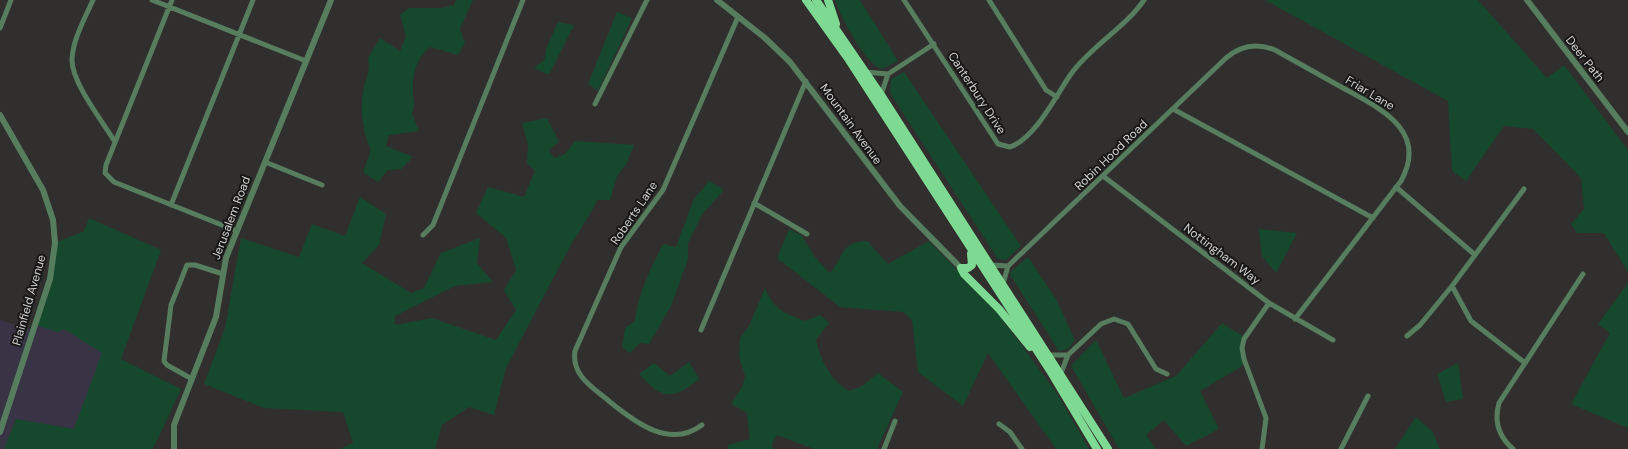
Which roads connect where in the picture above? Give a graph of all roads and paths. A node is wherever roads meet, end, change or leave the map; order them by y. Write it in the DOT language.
graph roads {
  1 [pos="11,0"];
  2 [pos="92,0"];
  3 [pos="152,0"];
  4 [pos="172,0"];
  5 [pos="253,0"];
  6 [pos="331,0"];
  7 [pos="524,0"];
  8 [pos="647,0"];
  9 [pos="718,0"];
  10 [pos="806,0"];
  11 [pos="816,0"];
  12 [pos="828,0"];
  13 [pos="904,0"];
  14 [pos="998,0"];
  15 [pos="1144,0"];
  16 [pos="1527,0"];
  17 [pos="990,2"];
  18 [pos="169,7"];
  19 [pos="738,17"];
  20 [pos="0,28"];
  21 [pos="838,30"];
  22 [pos="239,35"];
  23 [pos="934,44"];
  24 [pos="1226,58"];
  25 [pos="306,62"];
  26 [pos="865,72"];
  27 [pos="888,74"];
  28 [pos="806,81"];
  29 [pos="881,95"];
  30 [pos="1057,97"];
  31 [pos="595,104"];
  32 [pos="1173,109"];
  33 [pos="0,115"];
  34 [pos="1628,132"];
  35 [pos="115,142"];
  36 [pos="265,162"];
  37 [pos="1103,176"];
  38 [pos="322,184"];
  39 [pos="1396,186"];
  40 [pos="1524,189"];
  41 [pos="754,203"];
  42 [pos="171,205"];
  43 [pos="1373,218"];
  44 [pos="237,231"];
  45 [pos="807,234"];
  46 [pos="423,235"];
  47 [pos="968,245"];
  48 [pos="1474,254"];
  49 [pos="990,265"];
  50 [pos="1008,266"];
  51 [pos="961,268"];
  52 [pos="223,274"];
  53 [pos="1583,274"];
  54 [pos="1003,284"];
  55 [pos="1452,286"];
  56 [pos="1269,303"];
  57 [pos="1295,320"];
  58 [pos="701,330"];
  59 [pos="1407,336"];
  60 [pos="1333,340"];
  61 [pos="1049,355"];
  62 [pos="1068,355"];
  63 [pos="1526,363"];
  64 [pos="1049,370"];
  65 [pos="1061,374"];
  66 [pos="1167,374"];
  67 [pos="192,379"];
  68 [pos="1368,396"];
  69 [pos="895,421"];
  70 [pos="1000,424"];
  71 [pos="702,425"];
  72 [pos="1,428"];
  73 [pos="174,449"];
  74 [pos="884,449"];
  75 [pos="1022,449"];
  76 [pos="1098,449"];
  77 [pos="1108,449"];
  78 [pos="1263,449"];
  79 [pos="1341,449"];
  80 [pos="1513,449"];
  1 -- 20 [label="street"];
  2 -- 35 [label="street"];
  3 -- 18 [label="street"];
  4 -- 18 [label="street"];
  5 -- 22 [label="street"];
  6 -- 25 [label="street, Jerusalem Road"];
  7 -- 46 [label="street"];
  8 -- 31 [label="street"];
  9 -- 19 [label="street, Mountain Avenue"];
  10 -- 47 [label="highway"];
  11 -- 21 [label="highway"];
  12 -- 21 [label="highway"];
  13 -- 23 [label="street, Canterbury Drive"];
  14 -- 17 [label="street"];
  15 -- 30 [label="street, Canterbury Drive"];
  16 -- 34 [label="street, Deer Path"];
  17 -- 30 [label="street"];
  18 -- 22 [label="street"];
  18 -- 35 [label="street"];
  19 -- 28 [label="street, Mountain Avenue"];
  19 -- 71 [label="street, Roberts Lane"];
  21 -- 26 [label="highway"];
  22 -- 25 [label="street"];
  22 -- 42 [label="street"];
  23 -- 27 [label="street"];
  23 -- 30 [label="street, Canterbury Drive"];
  24 -- 32 [label="street, Robin Hood Road"];
  24 -- 39 [label="street, Friar Lane"];
  25 -- 36 [label="street, Jerusalem Road"];
  26 -- 27 [label="street"];
  26 -- 29 [label="highway"];
  27 -- 29 [label="street"];
  28 -- 41 [label="street"];
  28 -- 51 [label="street, Mountain Avenue"];
  29 -- 49 [label="highway"];
  32 -- 37 [label="street, Robin Hood Road"];
  32 -- 43 [label="street"];
  33 -- 72 [label="street, Plainfield Avenue"];
  35 -- 42 [label="street"];
  36 -- 38 [label="street"];
  36 -- 44 [label="street, Jerusalem Road"];
  37 -- 50 [label="street, Robin Hood Road"];
  37 -- 56 [label="street, Nottingham Way"];
  39 -- 43 [label="street, Friar Lane"];
  39 -- 48 [label="street"];
  40 -- 48 [label="street"];
  41 -- 45 [label="street"];
  41 -- 58 [label="street"];
  42 -- 44 [label="street"];
  43 -- 57 [label="street, Friar Lane"];
  44 -- 52 [label="street, Jerusalem Road"];
  47 -- 51 [label="highway"];
  47 -- 64 [label="highway"];
  48 -- 55 [label="street"];
  49 -- 50 [label="street"];
  49 -- 54 [label="highway"];
  50 -- 54 [label="street"];
  51 -- 64 [label="highway"];
  52 -- 67 [label="street, Jerusalem Road"];
  52 -- 67 [label="street"];
  53 -- 63 [label="street"];
  54 -- 61 [label="highway"];
  55 -- 59 [label="street"];
  55 -- 63 [label="street"];
  56 -- 57 [label="street, Nottingham Way"];
  56 -- 78 [label="street"];
  57 -- 60 [label="street, Nottingham Way"];
  61 -- 62 [label="street"];
  61 -- 65 [label="highway"];
  62 -- 65 [label="street"];
  62 -- 66 [label="street"];
  63 -- 80 [label="street"];
  64 -- 76 [label="highway"];
  65 -- 77 [label="highway"];
  67 -- 73 [label="street, Jerusalem Road"];
  68 -- 79 [label="street"];
  69 -- 74 [label="street"];
  70 -- 75 [label="street"];
}
